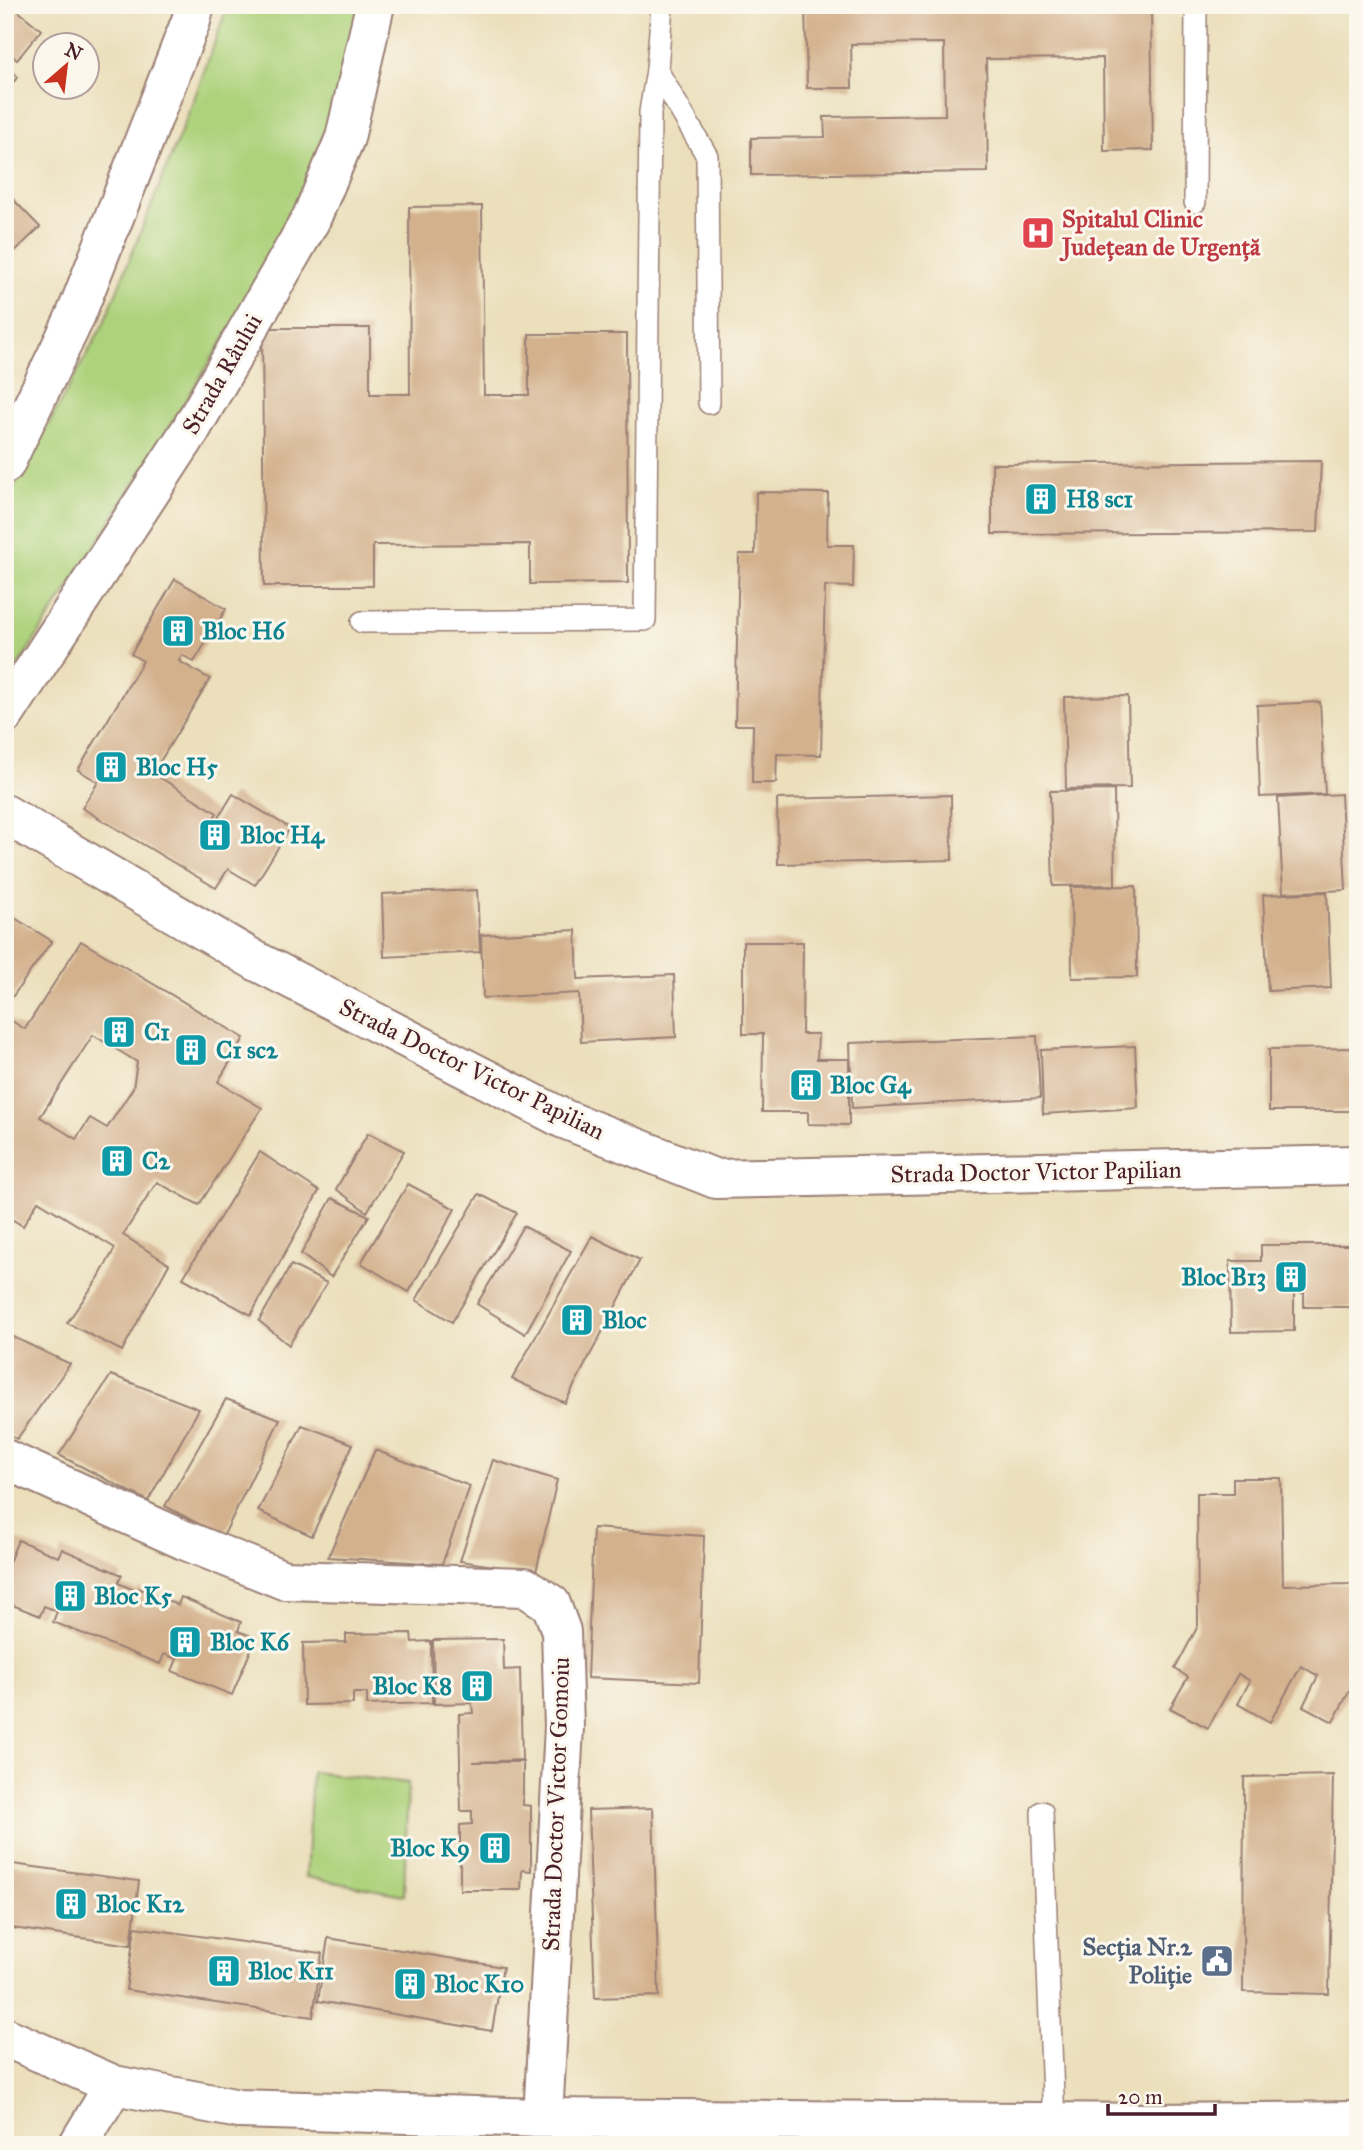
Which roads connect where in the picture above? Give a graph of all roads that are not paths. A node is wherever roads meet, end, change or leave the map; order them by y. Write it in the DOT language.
graph roads {
  1 [pos="195,5"];
  2 [pos="375,5"];
  3 [pos="662,5"];
  4 [pos="1196,5"];
  5 [pos="657,70"];
  6 [pos="1195,202"];
  7 [pos="709,403"];
  8 [pos="5,464"];
  9 [pos="362,622"];
  10 [pos="5,714"];
  11 [pos="5,814"];
  12 [pos="1358,1165"];
  13 [pos="5,1459"];
  14 [pos="1042,1812"];
  15 [pos="5,2037"];
  16 [pos="114,2085"];
  17 [pos="543,2118"];
  18 [pos="1358,2120"];
  19 [pos="1054,2123"];
  20 [pos="698,2132"];
  21 [pos="1155,2134"];
  22 [pos="78,2145"];
  1 -- 8 [label="street"];
  2 -- 10 [label="street, Strada Râului"];
  3 -- 5 [label="lane"];
  4 -- 6 [label="lane"];
  5 -- 7 [label="lane"];
  5 -- 9 [label="lane"];
  11 -- 12 [label="street, Strada Doctor Victor Papilian"];
  13 -- 17 [label="street, Strada Doctor Victor Gomoiu"];
  14 -- 19 [label="lane"];
  15 -- 16 [label="street"];
  16 -- 17 [label="street"];
  16 -- 22 [label="street"];
  17 -- 20 [label="street"];
  18 -- 21 [label="street"];
  19 -- 20 [label="street"];
  19 -- 21 [label="street"];
}
